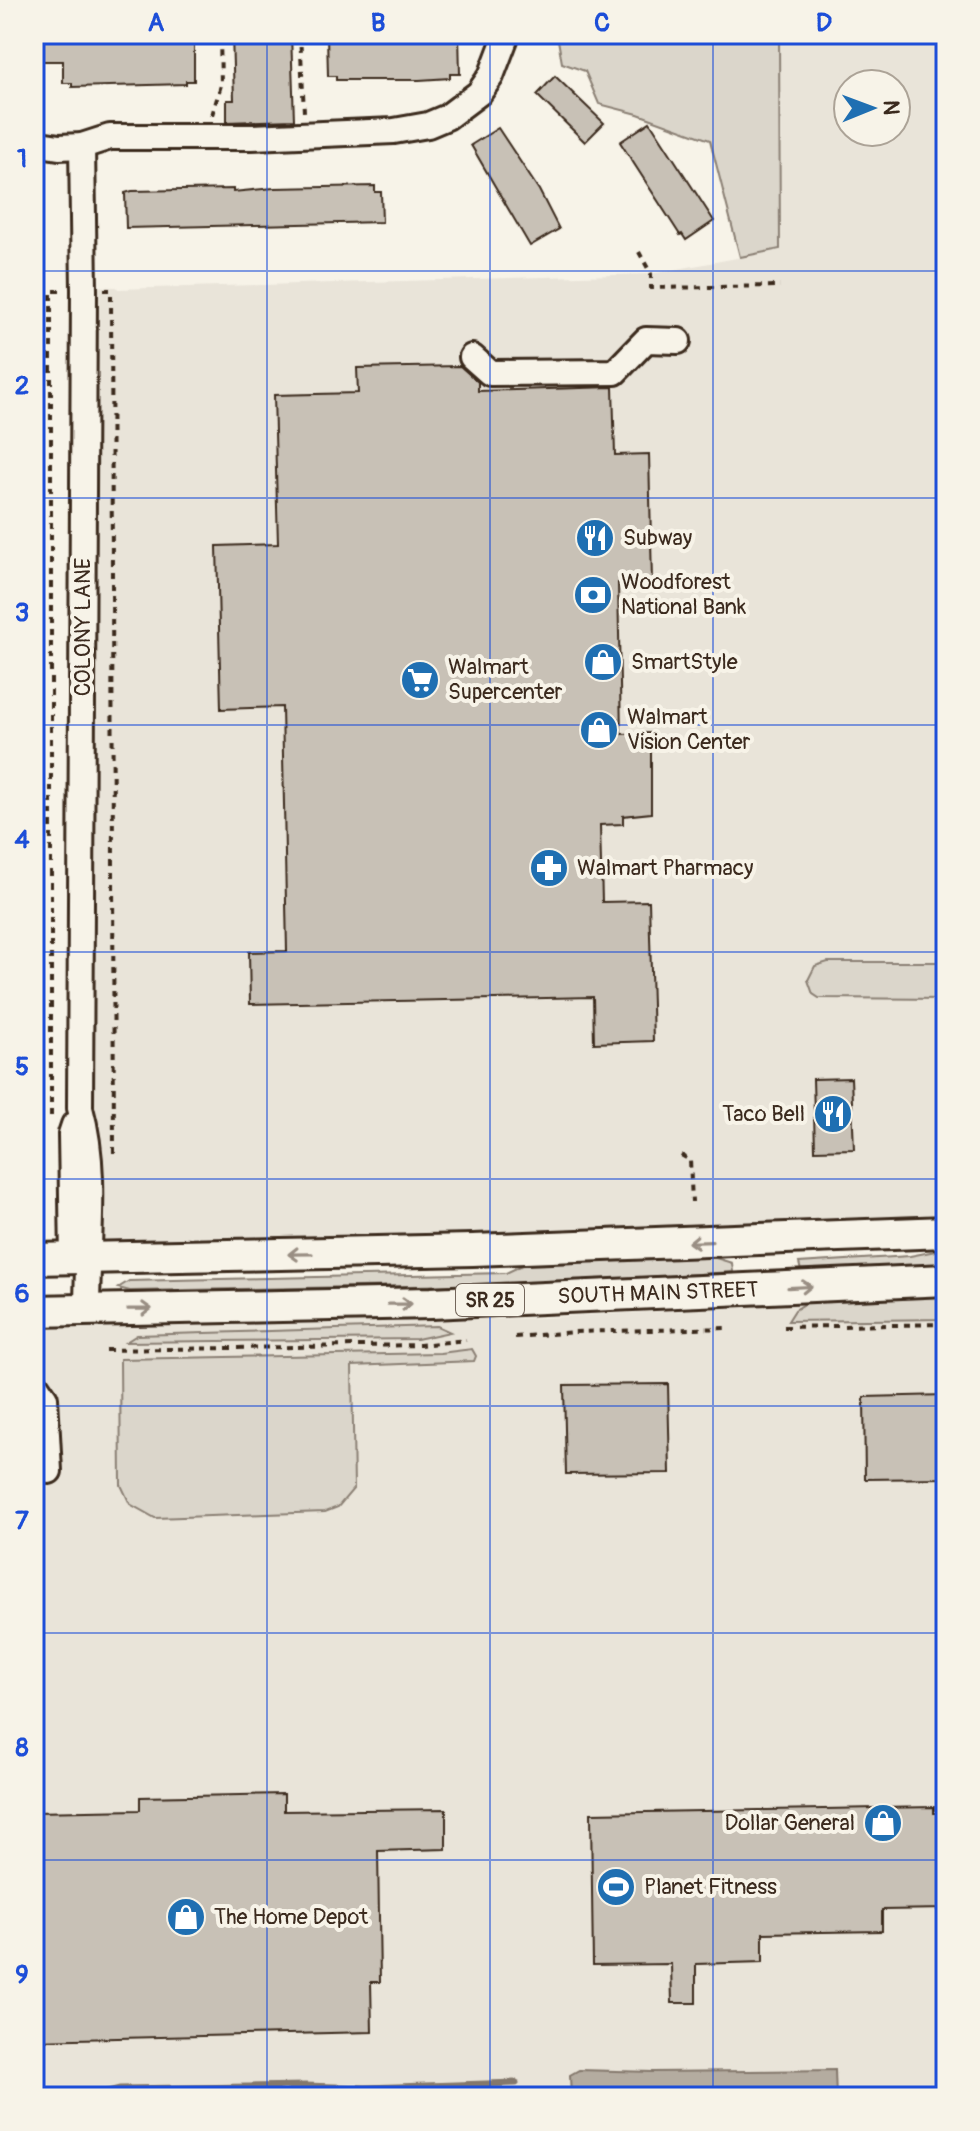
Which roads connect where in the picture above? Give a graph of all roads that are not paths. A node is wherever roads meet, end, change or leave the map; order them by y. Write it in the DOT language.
graph roads {
  1 [pos="507,34"];
  2 [pos="34,143"];
  3 [pos="82,146"];
  4 [pos="678,341"];
  5 [pos="472,357"];
  6 [pos="946,1232"];
  7 [pos="80,1258"];
  8 [pos="34,1259"];
  9 [pos="946,1280"];
  10 [pos="87,1310"];
  11 [pos="34,1311"];
  12 [pos="34,1382"];
  13 [pos="49,1471"];
  1 -- 3 [label="street"];
  2 -- 3 [label="street"];
  3 -- 7 [label="street, COLONY LANE"];
  4 -- 5 [label="street"];
  6 -- 7 [label="main road, one-way"];
  7 -- 8 [label="main road"];
  7 -- 10 [label="street, COLONY LANE"];
  10 -- 9 [label="main road, SOUTH MAIN STREET / SR 25, one-way"];
  10 -- 11 [label="main road, SOUTH MAIN STREET / SR 25"];
  12 -- 13 [label="street"];
}
